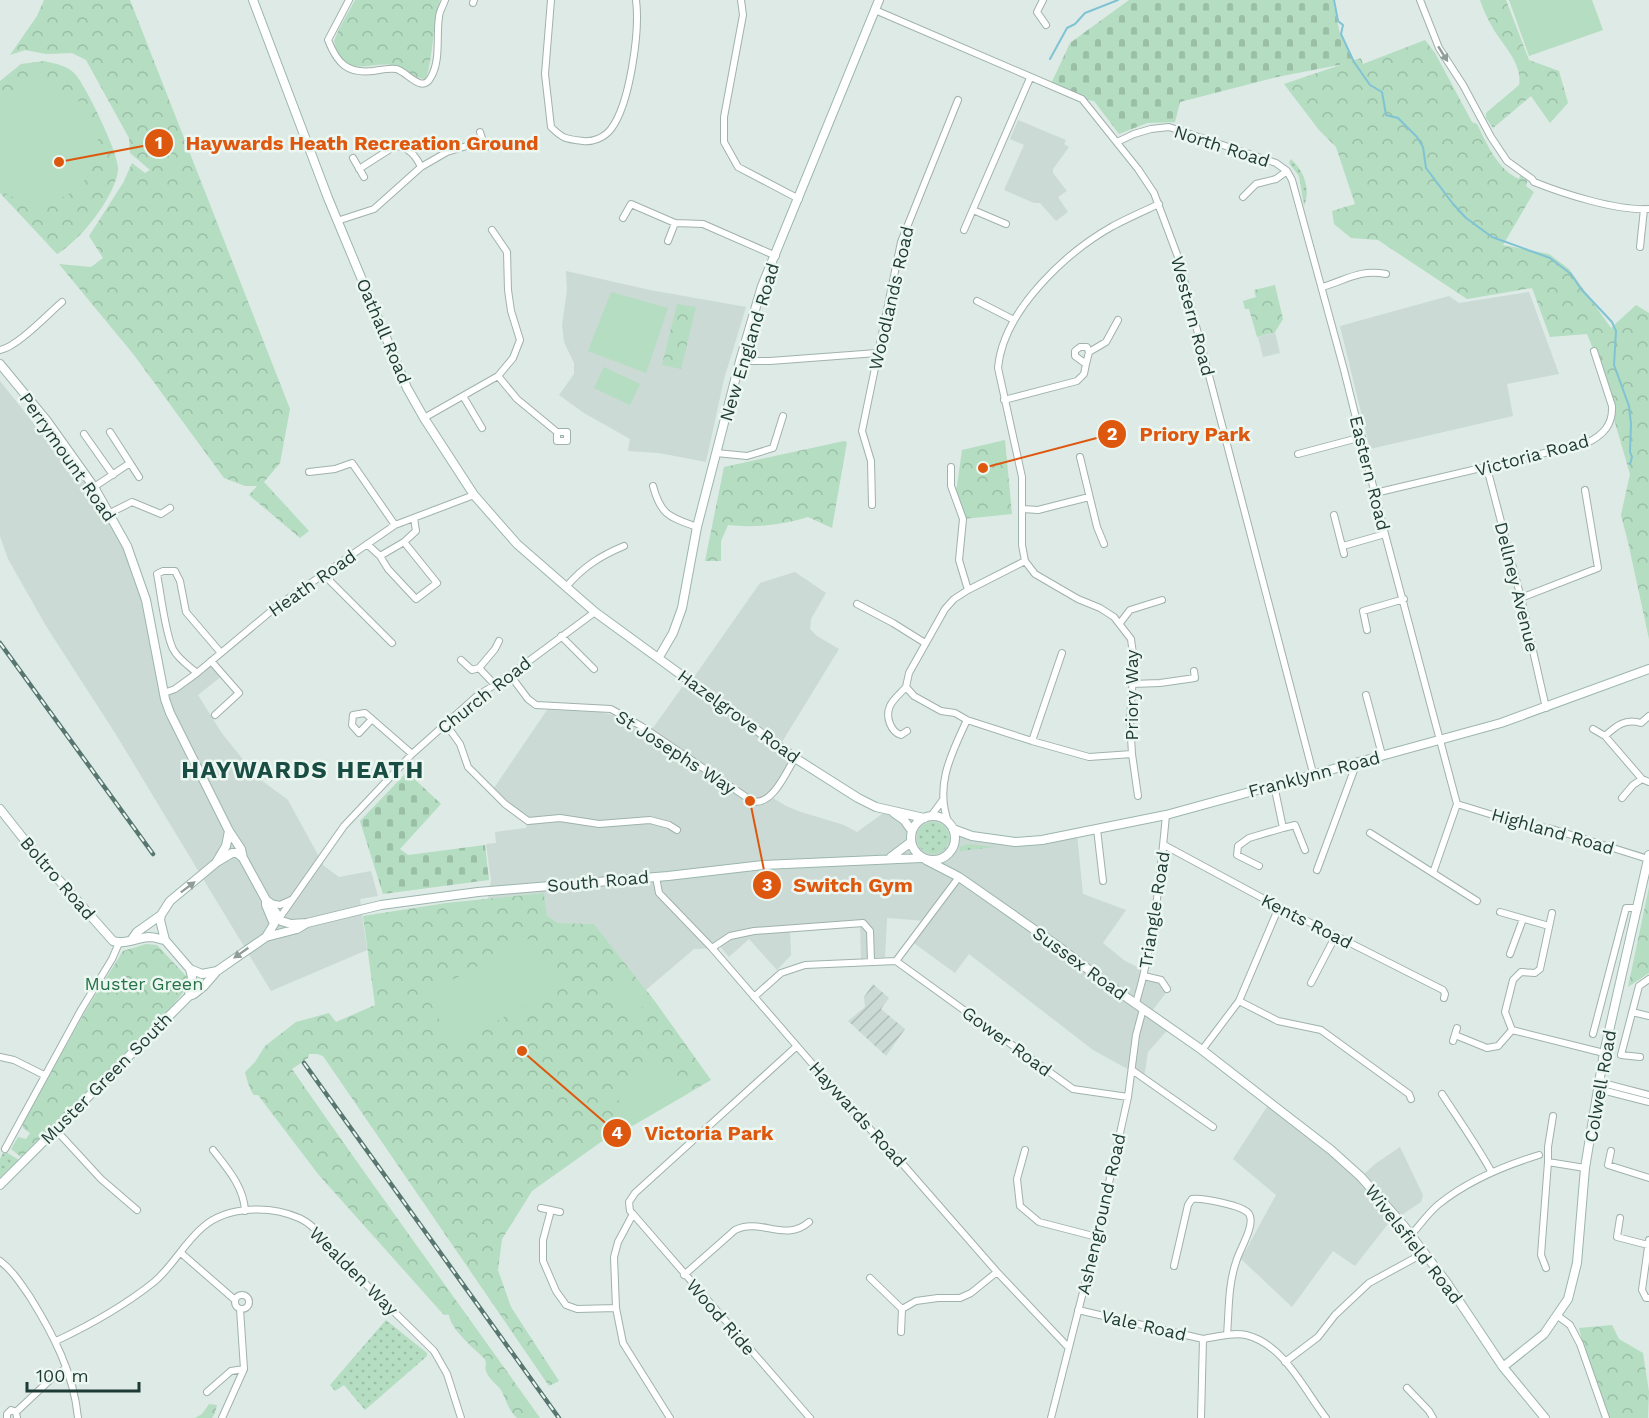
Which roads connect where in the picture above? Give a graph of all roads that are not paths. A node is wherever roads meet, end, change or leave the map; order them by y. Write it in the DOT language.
graph roads {
  1 [pos="253,0"];
  2 [pos="349,0"];
  3 [pos="445,0"];
  4 [pos="551,0"];
  5 [pos="636,0"];
  6 [pos="741,0"];
  7 [pos="879,0"];
  8 [pos="1042,0"];
  9 [pos="1420,0"];
  10 [pos="875,10"];
  11 [pos="1046,25"];
  12 [pos="1030,78"];
  13 [pos="958,100"];
  14 [pos="480,132"];
  15 [pos="1117,142"];
  16 [pos="353,158"];
  17 [pos="421,167"];
  18 [pos="359,169"];
  19 [pos="1287,171"];
  20 [pos="364,177"];
  21 [pos="1243,197"];
  22 [pos="800,199"];
  23 [pos="1159,204"];
  24 [pos="1300,208"];
  25 [pos="1646,209"];
  26 [pos="973,210"];
  27 [pos="623,218"];
  28 [pos="337,221"];
  29 [pos="675,224"];
  30 [pos="1006,224"];
  31 [pos="492,229"];
  32 [pos="964,230"];
  33 [pos="668,241"];
  34 [pos="1640,247"];
  35 [pos="776,256"];
  36 [pos="1386,274"];
  37 [pos="1322,288"];
  38 [pos="977,301"];
  39 [pos="62,302"];
  40 [pos="1014,320"];
  41 [pos="1118,320"];
  42 [pos="0,350"];
  43 [pos="1594,351"];
  44 [pos="1089,352"];
  45 [pos="877,353"];
  46 [pos="740,361"];
  47 [pos="1086,363"];
  48 [pos="0,364"];
  49 [pos="498,376"];
  50 [pos="463,396"];
  51 [pos="1004,400"];
  52 [pos="783,417"];
  53 [pos="424,418"];
  54 [pos="482,428"];
  55 [pos="110,432"];
  56 [pos="557,432"];
  57 [pos="84,434"];
  58 [pos="1362,437"];
  59 [pos="716,453"];
  60 [pos="1299,454"];
  61 [pos="1080,457"];
  62 [pos="130,463"];
  63 [pos="951,468"];
  64 [pos="1487,468"];
  65 [pos="309,472"];
  66 [pos="113,475"];
  67 [pos="139,477"];
  68 [pos="653,486"];
  69 [pos="94,487"];
  70 [pos="1585,490"];
  71 [pos="1375,493"];
  72 [pos="474,495"];
  73 [pos="1089,497"];
  74 [pos="873,505"];
  75 [pos="170,508"];
  76 [pos="1023,509"];
  77 [pos="110,513"];
  78 [pos="1334,515"];
  79 [pos="414,518"];
  80 [pos="395,525"];
  81 [pos="697,527"];
  82 [pos="1385,534"];
  83 [pos="404,542"];
  84 [pos="368,544"];
  85 [pos="1104,544"];
  86 [pos="624,546"];
  87 [pos="1343,546"];
  88 [pos="1344,554"];
  89 [pos="380,556"];
  90 [pos="1024,561"];
  91 [pos="323,574"];
  92 [pos="566,587"];
  93 [pos="968,590"];
  94 [pos="1521,598"];
  95 [pos="1404,599"];
  96 [pos="1162,600"];
  97 [pos="857,604"];
  98 [pos="595,612"];
  99 [pos="1120,623"];
  100 [pos="1367,630"];
  101 [pos="561,636"];
  102 [pos="500,641"];
  103 [pos="392,643"];
  104 [pos="925,643"];
  105 [pos="221,653"];
  106 [pos="1062,653"];
  107 [pos="659,657"];
  108 [pos="461,660"];
  109 [pos="211,661"];
  110 [pos="479,668"];
  111 [pos="594,669"];
  112 [pos="1649,669"];
  113 [pos="1194,671"];
  114 [pos="197,673"];
  115 [pos="510,675"];
  116 [pos="1132,684"];
  117 [pos="495,685"];
  118 [pos="906,687"];
  119 [pos="164,693"];
  120 [pos="1366,695"];
  121 [pos="1546,708"];
  122 [pos="215,715"];
  123 [pos="1649,717"];
  124 [pos="372,719"];
  125 [pos="967,720"];
  126 [pos="445,723"];
  127 [pos="1593,729"];
  128 [pos="907,731"];
  129 [pos="1605,736"];
  130 [pos="1441,739"];
  131 [pos="1032,741"];
  132 [pos="411,754"];
  133 [pos="1132,754"];
  134 [pos="1382,755"];
  135 [pos="795,758"];
  136 [pos="1357,762"];
  137 [pos="1313,773"];
  138 [pos="1645,781"];
  139 [pos="1274,785"];
  140 [pos="1138,796"];
  141 [pos="1622,798"];
  142 [pos="942,801"];
  143 [pos="1457,804"];
  144 [pos="0,809"];
  145 [pos="889,809"];
  146 [pos="1166,815"];
  147 [pos="928,817"];
  148 [pos="951,826"];
  149 [pos="1282,828"];
  150 [pos="1097,829"];
  151 [pos="677,830"];
  152 [pos="229,831"];
  153 [pos="912,831"];
  154 [pos="1370,833"];
  155 [pos="972,836"];
  156 [pos="911,842"];
  157 [pos="1164,845"];
  158 [pos="952,848"];
  159 [pos="1305,850"];
  160 [pos="1648,857"];
  161 [pos="243,858"];
  162 [pos="890,858"];
  163 [pos="924,859"];
  164 [pos="217,862"];
  165 [pos="1259,866"];
  166 [pos="1317,870"];
  167 [pos="1433,873"];
  168 [pos="959,876"];
  169 [pos="656,877"];
  170 [pos="1103,881"];
  171 [pos="291,900"];
  172 [pos="1477,901"];
  173 [pos="268,902"];
  174 [pos="1278,907"];
  175 [pos="1638,908"];
  176 [pos="1500,912"];
  177 [pos="1552,914"];
  178 [pos="161,915"];
  179 [pos="279,919"];
  180 [pos="1523,919"];
  181 [pos="307,923"];
  182 [pos="1549,926"];
  183 [pos="273,927"];
  184 [pos="1336,935"];
  185 [pos="266,937"];
  186 [pos="132,939"];
  187 [pos="165,940"];
  188 [pos="119,943"];
  189 [pos="712,948"];
  190 [pos="1510,954"];
  191 [pos="872,961"];
  192 [pos="896,961"];
  193 [pos="190,969"];
  194 [pos="218,971"];
  195 [pos="1144,976"];
  196 [pos="1649,979"];
  197 [pos="1311,983"];
  198 [pos="1167,989"];
  199 [pos="189,996"];
  200 [pos="1603,996"];
  201 [pos="754,997"];
  202 [pos="1444,998"];
  203 [pos="1616,1000"];
  204 [pos="1239,1002"];
  205 [pos="1139,1006"];
  206 [pos="1632,1012"];
  207 [pos="1649,1016"];
  208 [pos="1512,1030"];
  209 [pos="1593,1034"];
  210 [pos="1455,1035"];
  211 [pos="797,1046"];
  212 [pos="1202,1050"];
  213 [pos="1604,1053"];
  214 [pos="0,1057"];
  215 [pos="1640,1057"];
  216 [pos="1132,1070"];
  217 [pos="44,1075"];
  218 [pos="1599,1085"];
  219 [pos="1442,1094"];
  220 [pos="1649,1095"];
  221 [pos="1128,1097"];
  222 [pos="1411,1099"];
  223 [pos="1649,1102"];
  224 [pos="1553,1116"];
  225 [pos="1213,1127"];
  226 [pos="55,1129"];
  227 [pos="5,1149"];
  228 [pos="213,1150"];
  229 [pos="1025,1150"];
  230 [pos="1611,1151"];
  231 [pos="1539,1155"];
  232 [pos="1548,1162"];
  233 [pos="1585,1168"];
  234 [pos="1491,1171"];
  235 [pos="1649,1178"];
  236 [pos="0,1185"];
  237 [pos="541,1208"];
  238 [pos="137,1210"];
  239 [pos="551,1210"];
  240 [pos="245,1211"];
  241 [pos="560,1212"];
  242 [pos="633,1215"];
  243 [pos="1620,1218"];
  244 [pos="809,1222"];
  245 [pos="1411,1235"];
  246 [pos="1097,1237"];
  247 [pos="1649,1240"];
  248 [pos="1648,1245"];
  249 [pos="181,1253"];
  250 [pos="1424,1253"];
  251 [pos="1648,1255"];
  252 [pos="0,1261"];
  253 [pos="1174,1266"];
  254 [pos="1546,1268"];
  255 [pos="997,1272"];
  256 [pos="684,1275"];
  257 [pos="870,1278"];
  258 [pos="1649,1298"];
  259 [pos="235,1300"];
  260 [pos="616,1308"];
  261 [pos="902,1309"];
  262 [pos="240,1310"];
  263 [pos="1078,1310"];
  264 [pos="1558,1316"];
  265 [pos="901,1332"];
  266 [pos="1227,1335"];
  267 [pos="1203,1339"];
  268 [pos="56,1341"];
  269 [pos="1068,1347"];
  270 [pos="1285,1362"];
  271 [pos="1503,1367"];
  272 [pos="66,1368"];
  273 [pos="244,1369"];
  274 [pos="1407,1388"];
  275 [pos="207,1392"];
  276 [pos="16,1415"];
  277 [pos="7,1418"];
  278 [pos="78,1418"];
  279 [pos="222,1418"];
  280 [pos="462,1418"];
  281 [pos="670,1418"];
  282 [pos="810,1418"];
  283 [pos="1051,1418"];
  284 [pos="1201,1418"];
  285 [pos="1326,1418"];
  286 [pos="1433,1418"];
  287 [pos="1545,1418"];
  288 [pos="1606,1418"];
  1 -- 28 [label="main road, Oathall Road"];
  2 -- 3 [label="street"];
  4 -- 5 [label="street"];
  6 -- 22 [label="street"];
  7 -- 10 [label="main road, New England Road"];
  8 -- 11 [label="street"];
  9 -- 25 [label="street, one-way"];
  10 -- 12 [label="street, Western Road"];
  10 -- 22 [label="main road, New England Road"];
  12 -- 15 [label="street, Western Road"];
  12 -- 26 [label="street"];
  13 -- 45 [label="street, Woodlands Road"];
  14 -- 17 [label="street"];
  15 -- 19 [label="street, North Road"];
  15 -- 23 [label="street, Western Road"];
  16 -- 18 [label="street"];
  17 -- 18 [label="street"];
  17 -- 28 [label="street"];
  18 -- 20 [label="street"];
  19 -- 21 [label="street"];
  19 -- 24 [label="street, North Road"];
  22 -- 35 [label="main road, New England Road"];
  23 -- 40 [label="street"];
  23 -- 137 [label="street, Western Road"];
  24 -- 37 [label="street, Eastern Road"];
  25 -- 34 [label="street"];
  26 -- 30 [label="street"];
  26 -- 32 [label="street"];
  27 -- 29 [label="street"];
  28 -- 53 [label="main road, Oathall Road"];
  29 -- 33 [label="street"];
  29 -- 35 [label="street"];
  31 -- 49 [label="street"];
  35 -- 46 [label="main road, New England Road"];
  36 -- 37 [label="street"];
  37 -- 58 [label="street, Eastern Road"];
  38 -- 40 [label="street"];
  39 -- 42 [label="street"];
  40 -- 51 [label="street"];
  41 -- 44 [label="street"];
  43 -- 64 [label="street, Victoria Road"];
  44 -- 47 [label="street"];
  44 -- 47 [label="street"];
  45 -- 46 [label="street"];
  45 -- 74 [label="street, Woodlands Road"];
  46 -- 59 [label="main road, New England Road"];
  47 -- 51 [label="street"];
  48 -- 69 [label="main road, Perrymount Road"];
  49 -- 50 [label="street"];
  49 -- 56 [label="street"];
  50 -- 53 [label="street"];
  50 -- 54 [label="street"];
  51 -- 76 [label="street"];
  52 -- 59 [label="street"];
  53 -- 72 [label="main road, Oathall Road"];
  55 -- 62 [label="street"];
  57 -- 66 [label="street"];
  58 -- 60 [label="street"];
  58 -- 71 [label="street, Eastern Road"];
  59 -- 81 [label="main road, New England Road"];
  61 -- 73 [label="street"];
  62 -- 66 [label="street"];
  62 -- 67 [label="street"];
  63 -- 93 [label="street"];
  64 -- 71 [label="street, Victoria Road"];
  64 -- 94 [label="street, Dellney Avenue"];
  65 -- 80 [label="street"];
  66 -- 69 [label="street"];
  68 -- 81 [label="street"];
  69 -- 77 [label="main road, Perrymount Road"];
  70 -- 94 [label="street"];
  71 -- 82 [label="street, Eastern Road"];
  72 -- 79 [label="street, Heath Road"];
  72 -- 92 [label="main road, Oathall Road"];
  73 -- 76 [label="street"];
  73 -- 85 [label="street"];
  75 -- 77 [label="street"];
  76 -- 90 [label="street"];
  77 -- 119 [label="main road, Perrymount Road"];
  78 -- 87 [label="street"];
  79 -- 80 [label="street, Heath Road"];
  79 -- 83 [label="street"];
  80 -- 84 [label="street, Heath Road"];
  81 -- 107 [label="main road, New England Road"];
  82 -- 87 [label="street"];
  82 -- 95 [label="street, Eastern Road"];
  83 -- 89 [label="street"];
  83 -- 89 [label="street"];
  84 -- 89 [label="street"];
  84 -- 91 [label="street, Heath Road"];
  86 -- 92 [label="street"];
  87 -- 88 [label="street"];
  90 -- 93 [label="street"];
  90 -- 99 [label="street, Priory Way"];
  91 -- 103 [label="street"];
  91 -- 105 [label="street, Heath Road"];
  92 -- 98 [label="main road, Oathall Road"];
  93 -- 104 [label="street"];
  94 -- 121 [label="street, Dellney Avenue"];
  95 -- 100 [label="street"];
  95 -- 130 [label="street, Eastern Road"];
  96 -- 99 [label="street"];
  97 -- 104 [label="street"];
  98 -- 101 [label="street, Church Road"];
  98 -- 107 [label="main road, Hazelgrove Road"];
  99 -- 116 [label="street, Priory Way"];
  101 -- 111 [label="street"];
  101 -- 115 [label="street, Church Road"];
  102 -- 110 [label="street"];
  104 -- 118 [label="street"];
  105 -- 109 [label="street, Heath Road"];
  105 -- 114 [label="street"];
  106 -- 131 [label="street"];
  107 -- 135 [label="main road, Hazelgrove Road"];
  108 -- 110 [label="street"];
  109 -- 114 [label="street, Heath Road"];
  109 -- 122 [label="street"];
  110 -- 117 [label="street"];
  112 -- 121 [label="main road, Franklynn Road"];
  113 -- 116 [label="street"];
  114 -- 119 [label="street, Heath Road"];
  115 -- 117 [label="street, Church Road"];
  115 -- 135 [label="street, St Josephs Way"];
  116 -- 133 [label="street, Priory Way"];
  117 -- 126 [label="street, Church Road"];
  118 -- 125 [label="street"];
  118 -- 128 [label="street"];
  119 -- 152 [label="main road, Perrymount Road"];
  120 -- 134 [label="street"];
  121 -- 130 [label="main road, Franklynn Road"];
  123 -- 129 [label="street"];
  124 -- 132 [label="street"];
  125 -- 131 [label="street"];
  125 -- 142 [label="street"];
  126 -- 132 [label="street, Church Road"];
  126 -- 151 [label="street"];
  127 -- 129 [label="street"];
  129 -- 138 [label="street"];
  130 -- 134 [label="main road, Franklynn Road"];
  130 -- 143 [label="street, Eastern Road"];
  131 -- 133 [label="street"];
  132 -- 171 [label="street, Church Road"];
  133 -- 140 [label="street, Priory Way"];
  134 -- 136 [label="main road, Franklynn Road"];
  135 -- 145 [label="main road, Hazelgrove Road"];
  136 -- 137 [label="main road, Franklynn Road"];
  136 -- 166 [label="street"];
  137 -- 139 [label="main road, Franklynn Road"];
  138 -- 141 [label="street"];
  139 -- 146 [label="main road, Franklynn Road"];
  139 -- 149 [label="street"];
  142 -- 147 [label="street"];
  142 -- 148 [label="street"];
  143 -- 160 [label="street, Highland Road"];
  143 -- 167 [label="street"];
  144 -- 188 [label="main road, Boltro Road"];
  145 -- 147 [label="main road, Hazelgrove Road"];
  145 -- 153 [label="main road, Hazelgrove Road"];
  146 -- 150 [label="main road, Franklynn Road"];
  146 -- 157 [label="street, Triangle Road"];
  147 -- 148 [label="main road"];
  147 -- 153 [label="main road"];
  148 -- 155 [label="main road, Franklynn Road"];
  148 -- 158 [label="main road"];
  149 -- 159 [label="street"];
  149 -- 165 [label="street"];
  150 -- 155 [label="main road, Franklynn Road"];
  150 -- 170 [label="street"];
  152 -- 161 [label="main road, Perrymount Road"];
  152 -- 164 [label="main road"];
  153 -- 156 [label="main road"];
  154 -- 167 [label="street"];
  155 -- 158 [label="main road"];
  156 -- 162 [label="main road"];
  156 -- 163 [label="main road"];
  157 -- 174 [label="street, Kents Road"];
  157 -- 195 [label="street, Triangle Road"];
  158 -- 163 [label="main road"];
  158 -- 168 [label="main road"];
  160 -- 175 [label="main road, Colwell Road"];
  161 -- 164 [label="main road"];
  161 -- 173 [label="main road"];
  162 -- 163 [label="main road, South Road"];
  162 -- 169 [label="main road, South Road"];
  163 -- 168 [label="main road, Sussex Road"];
  178 -- 164 [label="main road, one-way"];
  167 -- 172 [label="street"];
  168 -- 192 [label="street"];
  168 -- 205 [label="main road, Sussex Road"];
  169 -- 181 [label="main road, South Road"];
  169 -- 189 [label="street, Haywards Road"];
  171 -- 173 [label="street"];
  171 -- 179 [label="street, Church Road"];
  173 -- 179 [label="main road"];
  173 -- 183 [label="main road"];
  174 -- 184 [label="street, Kents Road"];
  174 -- 204 [label="street"];
  175 -- 200 [label="street"];
  175 -- 203 [label="main road, Colwell Road"];
  176 -- 180 [label="street"];
  177 -- 182 [label="street"];
  178 -- 186 [label="main road"];
  178 -- 187 [label="main road"];
  179 -- 181 [label="main road"];
  179 -- 183 [label="street, Church Road"];
  180 -- 182 [label="street"];
  180 -- 190 [label="street"];
  181 -- 185 [label="main road, Muster Green South"];
  182 -- 208 [label="street"];
  183 -- 185 [label="main road"];
  184 -- 197 [label="street"];
  184 -- 202 [label="street, Kents Road"];
  185 -- 194 [label="main road, Muster Green South, one-way"];
  186 -- 187 [label="main road"];
  186 -- 188 [label="main road"];
  187 -- 193 [label="main road"];
  188 -- 217 [label="street"];
  189 -- 191 [label="street"];
  189 -- 201 [label="street, Haywards Road"];
  191 -- 192 [label="street"];
  191 -- 201 [label="street"];
  192 -- 221 [label="street, Gower Road"];
  193 -- 194 [label="main road"];
  193 -- 199 [label="main road"];
  194 -- 199 [label="main road, Muster Green South"];
  195 -- 198 [label="street"];
  195 -- 205 [label="street, Triangle Road"];
  196 -- 206 [label="street"];
  199 -- 226 [label="main road, Muster Green South"];
  200 -- 203 [label="street"];
  200 -- 209 [label="street"];
  201 -- 211 [label="street, Haywards Road"];
  203 -- 213 [label="main road, Colwell Road"];
  204 -- 212 [label="street"];
  204 -- 222 [label="street"];
  205 -- 212 [label="main road, Sussex Road"];
  205 -- 216 [label="street, Ashenground Road"];
  206 -- 207 [label="street"];
  206 -- 215 [label="street"];
  208 -- 210 [label="street"];
  208 -- 213 [label="street"];
  211 -- 242 [label="street"];
  211 -- 255 [label="street, Haywards Road"];
  212 -- 245 [label="main road, Wivelsfield Road"];
  213 -- 218 [label="main road, Colwell Road"];
  214 -- 217 [label="street"];
  216 -- 221 [label="street, Ashenground Road"];
  216 -- 225 [label="street"];
  217 -- 227 [label="street"];
  218 -- 220 [label="street"];
  218 -- 223 [label="street"];
  218 -- 233 [label="main road, Colwell Road"];
  219 -- 234 [label="street"];
  221 -- 246 [label="street, Ashenground Road"];
  224 -- 232 [label="street"];
  226 -- 236 [label="main road, Muster Green South"];
  226 -- 238 [label="street"];
  228 -- 240 [label="street"];
  229 -- 246 [label="street"];
  230 -- 235 [label="street"];
  231 -- 234 [label="street"];
  232 -- 233 [label="street"];
  232 -- 254 [label="street"];
  233 -- 264 [label="main road, Colwell Road"];
  234 -- 245 [label="street"];
  237 -- 239 [label="street"];
  239 -- 241 [label="street"];
  239 -- 260 [label="street"];
  240 -- 249 [label="street, Wealden Way"];
  240 -- 280 [label="street, Wealden Way"];
  242 -- 256 [label="street, Wood Ride"];
  242 -- 260 [label="street"];
  243 -- 248 [label="street"];
  244 -- 256 [label="street"];
  245 -- 250 [label="main road, Wivelsfield Road"];
  246 -- 263 [label="street, Ashenground Road"];
  247 -- 248 [label="street"];
  248 -- 251 [label="street"];
  249 -- 259 [label="street"];
  249 -- 268 [label="street, Wealden Way"];
  250 -- 270 [label="street"];
  250 -- 271 [label="main road, Wivelsfield Road"];
  251 -- 258 [label="street"];
  252 -- 268 [label="street"];
  253 -- 266 [label="street"];
  255 -- 261 [label="street"];
  255 -- 269 [label="street, Haywards Road"];
  256 -- 282 [label="street, Wood Ride"];
  257 -- 261 [label="street"];
  259 -- 262 [label="street"];
  259 -- 262 [label="street"];
  260 -- 281 [label="street"];
  261 -- 265 [label="street"];
  262 -- 273 [label="street"];
  263 -- 267 [label="street, Vale Road"];
  263 -- 269 [label="street, Ashenground Road"];
  264 -- 271 [label="main road, Colwell Road"];
  264 -- 288 [label="street"];
  266 -- 267 [label="street"];
  266 -- 270 [label="street"];
  267 -- 284 [label="street, Vale Road"];
  268 -- 272 [label="street"];
  269 -- 283 [label="street, Ashenground Road"];
  270 -- 285 [label="street"];
  271 -- 287 [label="main road, Wivelsfield Road"];
  272 -- 276 [label="street"];
  272 -- 278 [label="street"];
  273 -- 275 [label="street"];
  273 -- 279 [label="street"];
  274 -- 286 [label="street"];
  276 -- 277 [label="street"];
}
